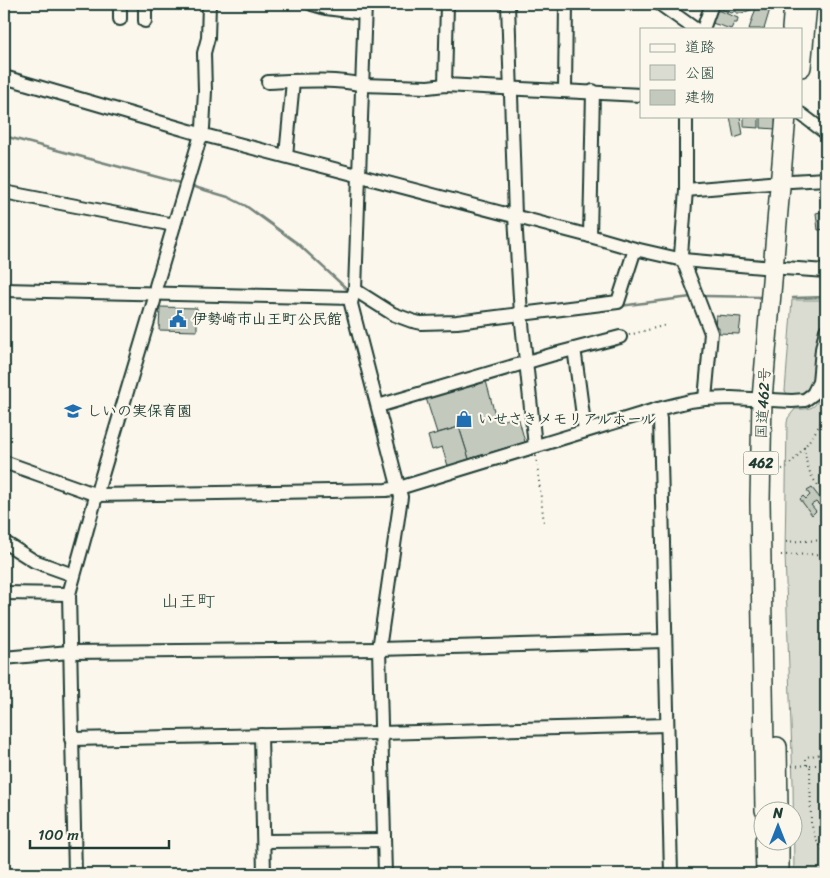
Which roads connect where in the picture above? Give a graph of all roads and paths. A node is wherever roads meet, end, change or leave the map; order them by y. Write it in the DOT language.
graph roads {
  1 [pos="120,4"];
  2 [pos="145,4"];
  3 [pos="209,4"];
  4 [pos="312,4"];
  5 [pos="447,4"];
  6 [pos="508,4"];
  7 [pos="566,4"];
  8 [pos="660,4"];
  9 [pos="712,4"];
  10 [pos="794,4"];
  11 [pos="808,4"];
  12 [pos="364,8"];
  13 [pos="120,19"];
  14 [pos="144,21"];
  15 [pos="689,27"];
  16 [pos="703,28"];
  17 [pos="792,28"];
  18 [pos="802,57"];
  19 [pos="4,78"];
  20 [pos="293,81"];
  21 [pos="268,82"];
  22 [pos="362,85"];
  23 [pos="445,85"];
  24 [pos="510,87"];
  25 [pos="566,90"];
  26 [pos="593,91"];
  27 [pos="640,95"];
  28 [pos="802,115"];
  29 [pos="686,118"];
  30 [pos="786,118"];
  31 [pos="796,118"];
  32 [pos="826,133"];
  33 [pos="200,134"];
  34 [pos="286,156"];
  35 [pos="360,176"];
  36 [pos="826,179"];
  37 [pos="786,182"];
  38 [pos="686,190"];
  39 [pos="4,192"];
  40 [pos="516,216"];
  41 [pos="174,225"];
  42 [pos="590,236"];
  43 [pos="635,249"];
  44 [pos="683,260"];
  45 [pos="779,268"];
  46 [pos="826,271"];
  47 [pos="4,290"];
  48 [pos="155,294"];
  49 [pos="353,294"];
  50 [pos="521,314"];
  51 [pos="666,325"];
  52 [pos="826,330"];
  53 [pos="620,337"];
  54 [pos="575,355"];
  55 [pos="526,363"];
  56 [pos="705,399"];
  57 [pos="768,399"];
  58 [pos="378,406"];
  59 [pos="658,409"];
  60 [pos="826,414"];
  61 [pos="585,431"];
  62 [pos="535,446"];
  63 [pos="804,447"];
  64 [pos="4,462"];
  65 [pos="782,469"];
  66 [pos="400,488"];
  67 [pos="97,495"];
  68 [pos="826,495"];
  69 [pos="544,523"];
  70 [pos="826,540"];
  71 [pos="4,542"];
  72 [pos="781,542"];
  73 [pos="826,554"];
  74 [pos="781,555"];
  75 [pos="73,575"];
  76 [pos="4,593"];
  77 [pos="69,594"];
  78 [pos="665,642"];
  79 [pos="379,649"];
  80 [pos="69,652"];
  81 [pos="4,658"];
  82 [pos="667,725"];
  83 [pos="381,733"];
  84 [pos="261,735"];
  85 [pos="71,739"];
  86 [pos="826,753"];
  87 [pos="808,765"];
  88 [pos="826,765"];
  89 [pos="787,766"];
  90 [pos="765,800"];
  91 [pos="778,800"];
  92 [pos="384,840"];
  93 [pos="264,842"];
  94 [pos="765,850"];
  95 [pos="779,850"];
  96 [pos="826,853"];
  97 [pos="74,874"];
  98 [pos="264,874"];
  99 [pos="385,874"];
  100 [pos="671,874"];
  101 [pos="766,874"];
  102 [pos="780,874"];
  1 -- 13 [label="street"];
  2 -- 14 [label="street"];
  3 -- 33 [label="street"];
  4 -- 12 [label="street"];
  5 -- 23 [label="street"];
  6 -- 24 [label="street"];
  7 -- 25 [label="street"];
  8 -- 15 [label="street"];
  9 -- 16 [label="street"];
  10 -- 17 [label="highway"];
  11 -- 18 [label="highway"];
  12 -- 22 [label="street"];
  19 -- 33 [label="street"];
  20 -- 21 [label="street"];
  20 -- 22 [label="street"];
  20 -- 34 [label="street"];
  22 -- 23 [label="street"];
  22 -- 35 [label="street"];
  23 -- 24 [label="street"];
  24 -- 25 [label="street"];
  24 -- 40 [label="street"];
  25 -- 26 [label="street"];
  26 -- 27 [label="street"];
  26 -- 42 [label="street"];
  28 -- 32 [label="street"];
  29 -- 38 [label="street"];
  30 -- 37 [label="highway, 国道462号 / 462"];
  31 -- 37 [label="highway, 国道462号 / 462"];
  33 -- 34 [label="street"];
  33 -- 41 [label="street"];
  34 -- 35 [label="street"];
  35 -- 40 [label="street"];
  35 -- 49 [label="street"];
  36 -- 37 [label="street"];
  37 -- 38 [label="street"];
  37 -- 45 [label="highway, 国道462号 / 462"];
  38 -- 44 [label="street"];
  39 -- 41 [label="street"];
  40 -- 42 [label="street"];
  40 -- 50 [label="street"];
  41 -- 48 [label="street"];
  42 -- 43 [label="street"];
  43 -- 44 [label="street"];
  43 -- 50 [label="street"];
  44 -- 45 [label="street"];
  44 -- 56 [label="street"];
  45 -- 46 [label="street"];
  45 -- 57 [label="highway, 国道462号 / 462"];
  47 -- 48 [label="street"];
  48 -- 49 [label="street"];
  48 -- 67 [label="street"];
  49 -- 50 [label="street"];
  49 -- 58 [label="street"];
  50 -- 55 [label="street"];
  51 -- 53 [label="path"];
  52 -- 57 [label="street"];
  53 -- 55 [label="street"];
  54 -- 61 [label="street"];
  55 -- 58 [label="street"];
  55 -- 62 [label="street"];
  56 -- 57 [label="street"];
  56 -- 59 [label="street"];
  57 -- 90 [label="highway, 国道462号 / 462"];
  57 -- 91 [label="highway, 国道462号 / 462"];
  58 -- 66 [label="street"];
  59 -- 61 [label="street"];
  59 -- 78 [label="street"];
  60 -- 63 [label="path"];
  61 -- 62 [label="street"];
  62 -- 66 [label="street"];
  62 -- 69 [label="path"];
  63 -- 65 [label="path"];
  63 -- 68 [label="path"];
  64 -- 67 [label="street"];
  66 -- 67 [label="street"];
  66 -- 79 [label="street"];
  67 -- 75 [label="street"];
  70 -- 72 [label="path"];
  71 -- 75 [label="street"];
  73 -- 74 [label="path"];
  75 -- 77 [label="street"];
  76 -- 77 [label="street"];
  77 -- 80 [label="street"];
  78 -- 79 [label="street"];
  78 -- 82 [label="street"];
  79 -- 80 [label="street"];
  79 -- 83 [label="street"];
  80 -- 81 [label="street"];
  80 -- 85 [label="street"];
  82 -- 83 [label="street"];
  82 -- 100 [label="street"];
  83 -- 84 [label="street"];
  83 -- 92 [label="street"];
  84 -- 85 [label="street"];
  84 -- 93 [label="street"];
  85 -- 97 [label="street"];
  86 -- 87 [label="path"];
  87 -- 88 [label="path"];
  87 -- 89 [label="path"];
  87 -- 96 [label="path"];
  92 -- 93 [label="street"];
  92 -- 99 [label="street"];
  93 -- 98 [label="street"];
  94 -- 101 [label="highway"];
  95 -- 102 [label="highway"];
}
